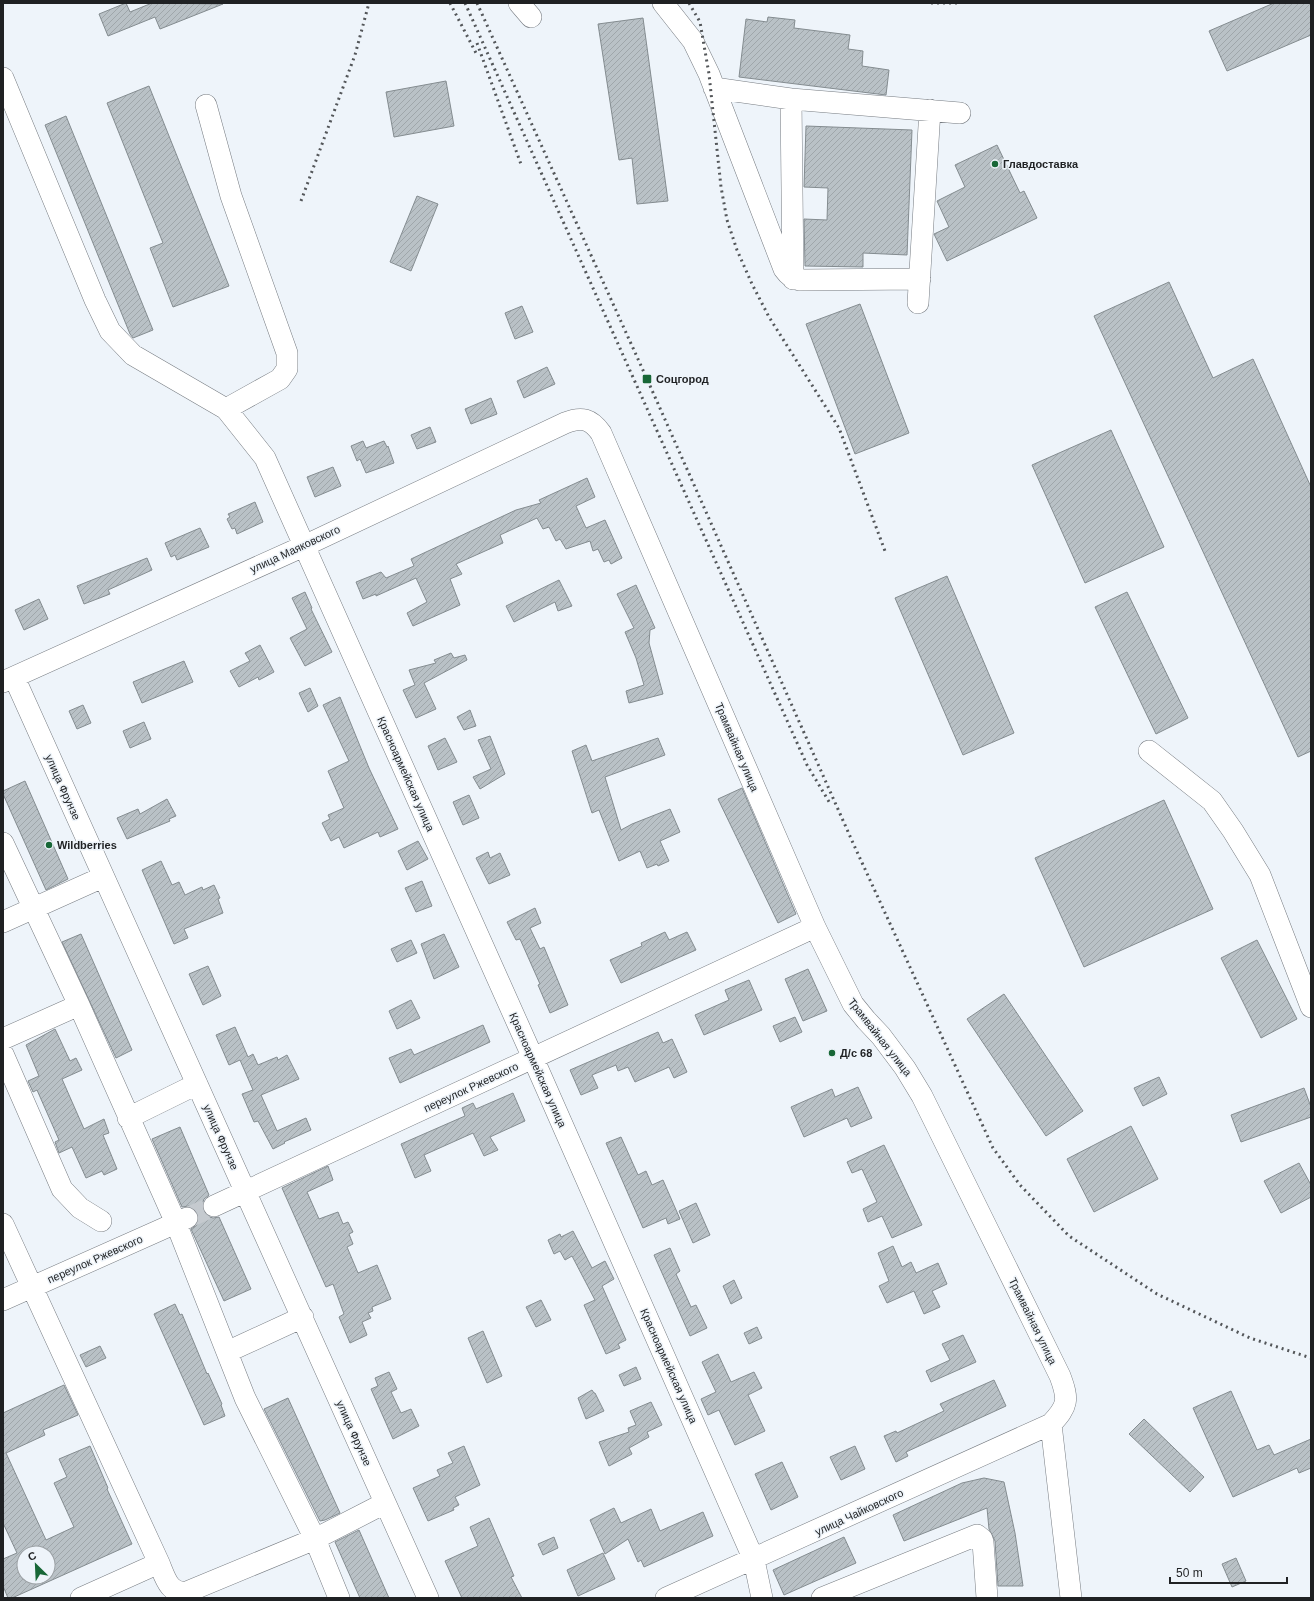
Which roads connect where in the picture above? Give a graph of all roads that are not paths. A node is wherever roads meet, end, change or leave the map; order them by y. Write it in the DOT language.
graph roads {
  1 [pos="663,3"];
  2 [pos="3,78"];
  3 [pos="714,88"];
  4 [pos="792,99"];
  5 [pos="206,105"];
  6 [pos="930,110"];
  7 [pos="960,113"];
  8 [pos="793,279"];
  9 [pos="920,280"];
  10 [pos="918,303"];
  11 [pos="226,409"];
  12 [pos="587,419"];
  13 [pos="304,546"];
  14 [pos="9,679"];
  15 [pos="1149,751"];
  16 [pos="3,843"];
  17 [pos="103,877"];
  18 [pos="34,908"];
  19 [pos="3,922"];
  20 [pos="815,927"];
  21 [pos="79,1005"];
  22 [pos="1311,1007"];
  23 [pos="3,1039"];
  24 [pos="3,1054"];
  25 [pos="533,1058"];
  26 [pos="197,1084"];
  27 [pos="128,1118"];
  28 [pos="246,1193"];
  29 [pos="214,1206"];
  30 [pos="101,1221"];
  31 [pos="181,1221"];
  32 [pos="3,1224"];
  33 [pos="10,1255"];
  34 [pos="31,1288"];
  35 [pos="3,1300"];
  36 [pos="303,1317"];
  37 [pos="227,1352"];
  38 [pos="1051,1424"];
  39 [pos="385,1503"];
  40 [pos="315,1539"];
  41 [pos="754,1560"];
  42 [pos="158,1563"];
  43 [pos="831,1596"];
  44 [pos="81,1598"];
  45 [pos="339,1598"];
  46 [pos="428,1598"];
  47 [pos="666,1598"];
  48 [pos="762,1598"];
  49 [pos="987,1598"];
  50 [pos="1071,1598"];
  1 -- 3 [label="street"];
  2 -- 11 [label="street"];
  3 -- 4 [label="street"];
  3 -- 8 [label="street"];
  4 -- 6 [label="street"];
  4 -- 8 [label="street"];
  5 -- 11 [label="street"];
  6 -- 7 [label="street"];
  6 -- 9 [label="street"];
  8 -- 9 [label="street"];
  9 -- 10 [label="street"];
  11 -- 13 [label="street, Красноармейская улица"];
  12 -- 13 [label="street, улица Маяковского"];
  12 -- 20 [label="street, Трамвайная улица"];
  13 -- 14 [label="street, улица Маяковского"];
  13 -- 25 [label="street, Красноармейская улица"];
  14 -- 17 [label="street, улица Фрунзе"];
  15 -- 22 [label="street"];
  16 -- 18 [label="street"];
  17 -- 18 [label="street"];
  17 -- 26 [label="street, улица Фрунзе"];
  18 -- 19 [label="street"];
  18 -- 21 [label="street"];
  20 -- 25 [label="street, переулок Ржевского"];
  20 -- 38 [label="street, Трамвайная улица"];
  21 -- 23 [label="street"];
  21 -- 27 [label="street"];
  24 -- 30 [label="street"];
  25 -- 28 [label="street, переулок Ржевского"];
  25 -- 41 [label="street, Красноармейская улица"];
  26 -- 27 [label="street"];
  26 -- 28 [label="street, улица Фрунзе"];
  27 -- 31 [label="street"];
  28 -- 29 [label="street, переулок Ржевского"];
  28 -- 36 [label="street, улица Фрунзе"];
  31 -- 34 [label="street, переулок Ржевского"];
  31 -- 37 [label="street"];
  32 -- 33 [label="street"];
  33 -- 34 [label="street"];
  34 -- 35 [label="street, переулок Ржевского"];
  34 -- 42 [label="street"];
  36 -- 37 [label="street"];
  36 -- 39 [label="street, улица Фрунзе"];
  37 -- 40 [label="street"];
  38 -- 41 [label="street, улица Чайковского"];
  38 -- 50 [label="street"];
  39 -- 40 [label="street"];
  39 -- 46 [label="street, улица Фрунзе"];
  40 -- 42 [label="street"];
  40 -- 45 [label="street"];
  41 -- 47 [label="street, улица Чайковского"];
  41 -- 48 [label="street, Красноармейская улица"];
  42 -- 44 [label="street"];
  43 -- 49 [label="street"];
}
